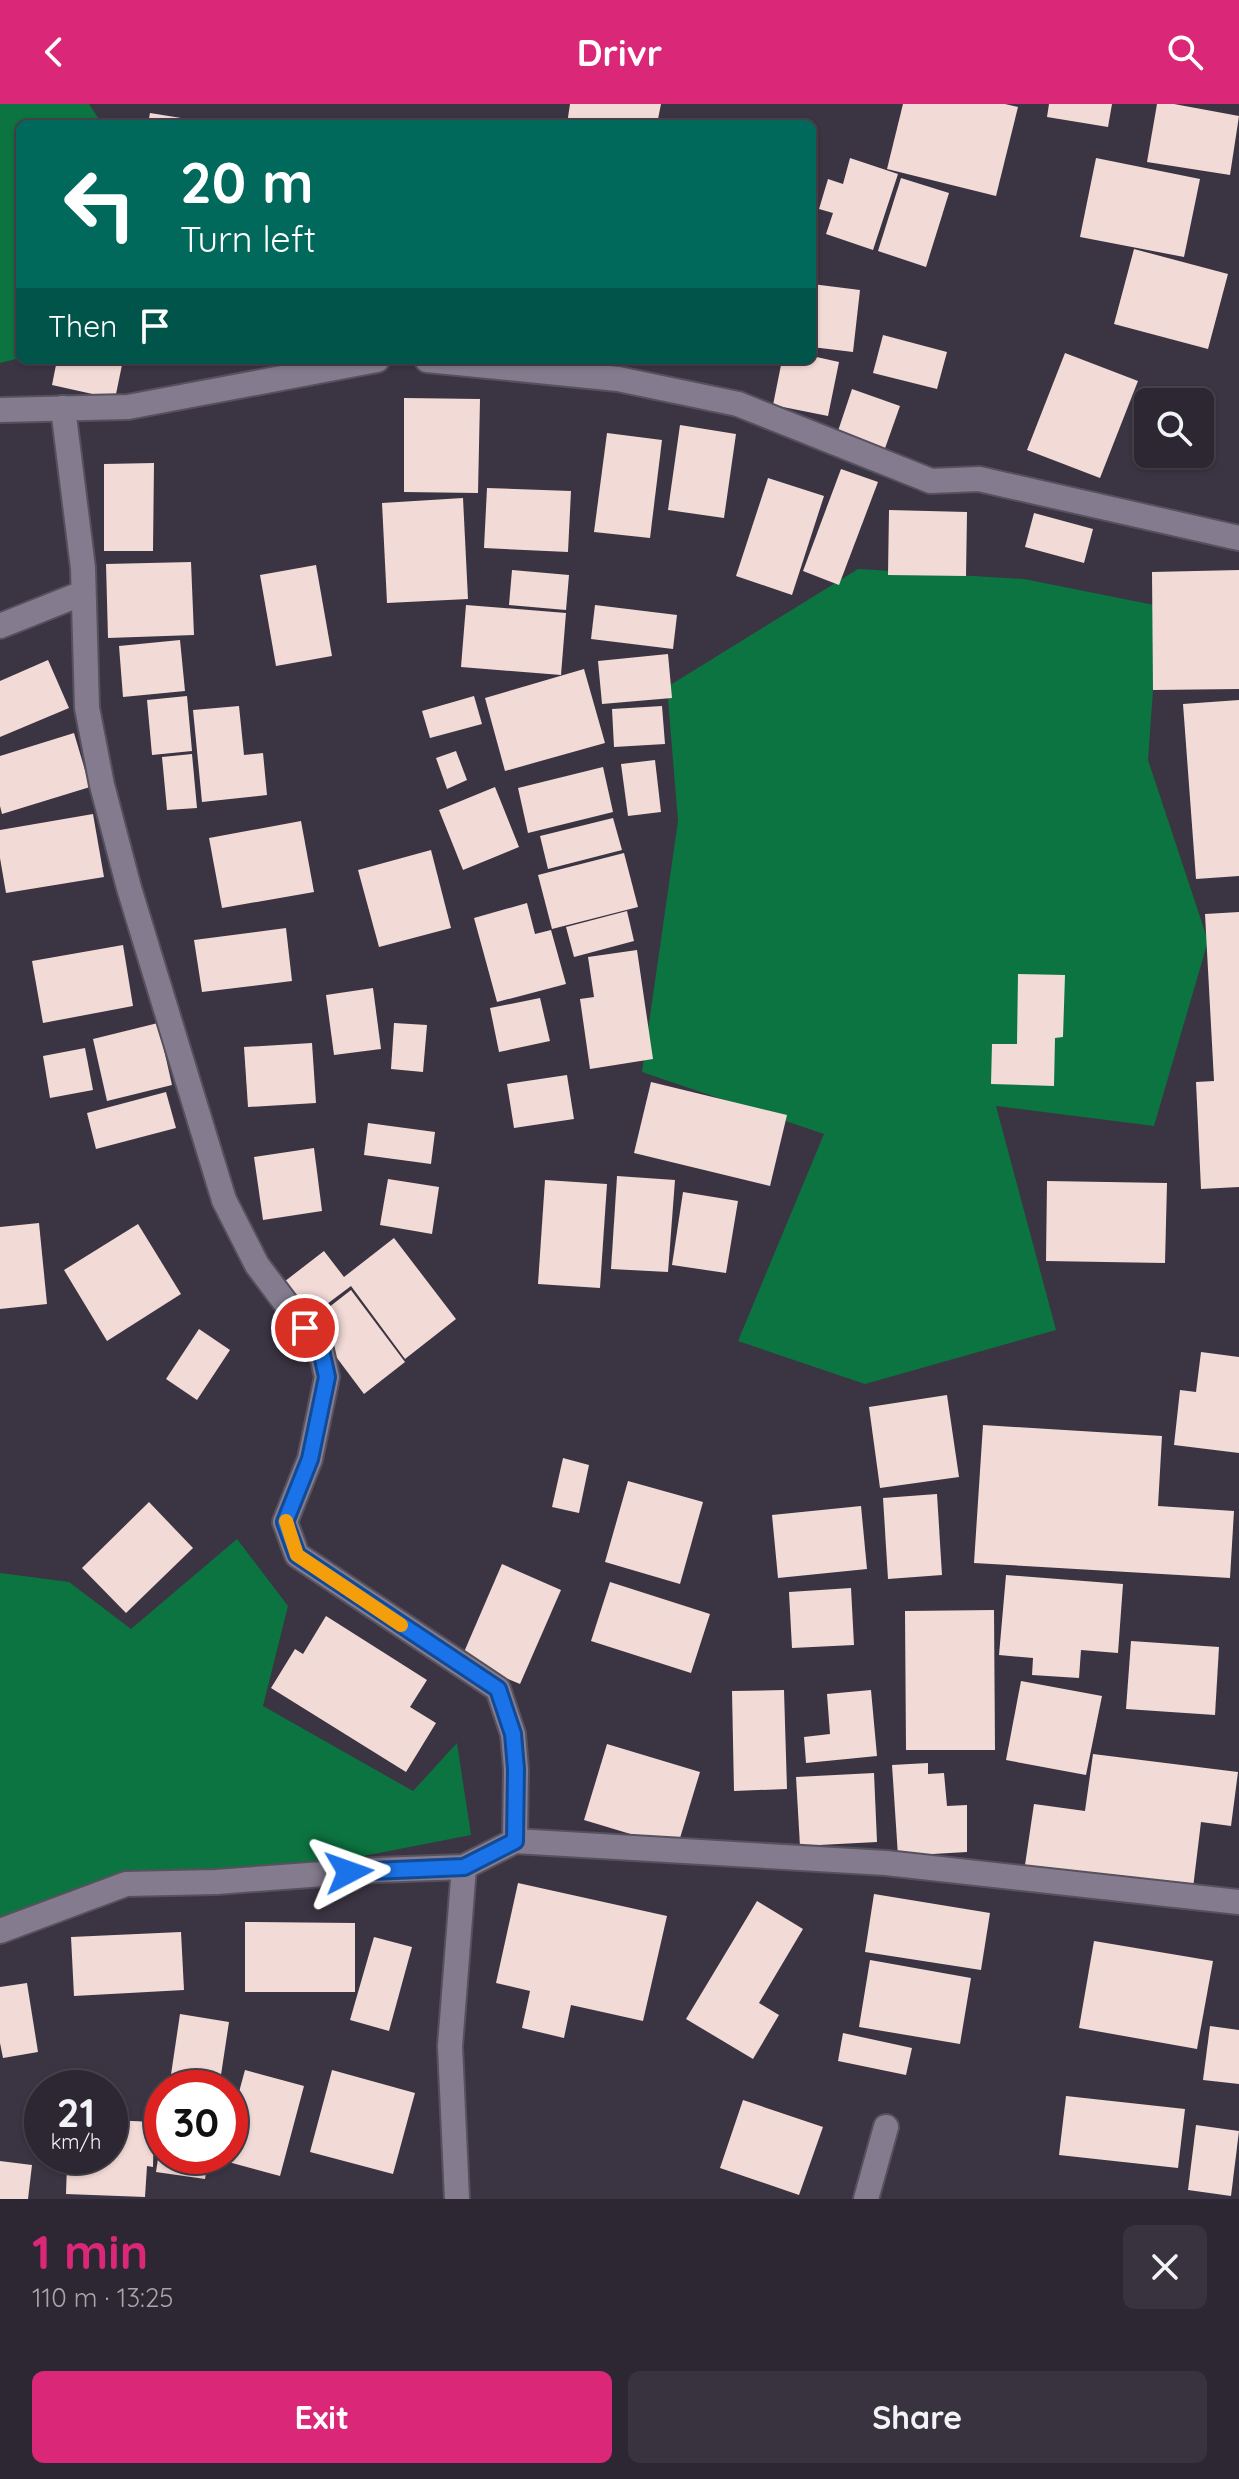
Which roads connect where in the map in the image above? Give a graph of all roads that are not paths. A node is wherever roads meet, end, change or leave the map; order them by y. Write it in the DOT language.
graph roads {
  1 [pos="356,364"];
  2 [pos="467,364"];
  3 [pos="63,408"];
  4 [pos="0,410"];
  5 [pos="1239,538"];
  6 [pos="83,593"];
  7 [pos="0,626"];
  8 [pos="515,1841"];
  9 [pos="464,1867"];
  10 [pos="1239,1902"];
  11 [pos="0,1931"];
  12 [pos="886,2127"];
  13 [pos="457,2199"];
  14 [pos="866,2199"];
  1 -- 3 [label="street"];
  2 -- 5 [label="street"];
  3 -- 4 [label="street"];
  3 -- 6 [label="street"];
  6 -- 7 [label="street"];
  6 -- 8 [label="street"];
  8 -- 9 [label="street"];
  8 -- 10 [label="street"];
  9 -- 11 [label="street"];
  9 -- 13 [label="street"];
  12 -- 14 [label="street"];
}
